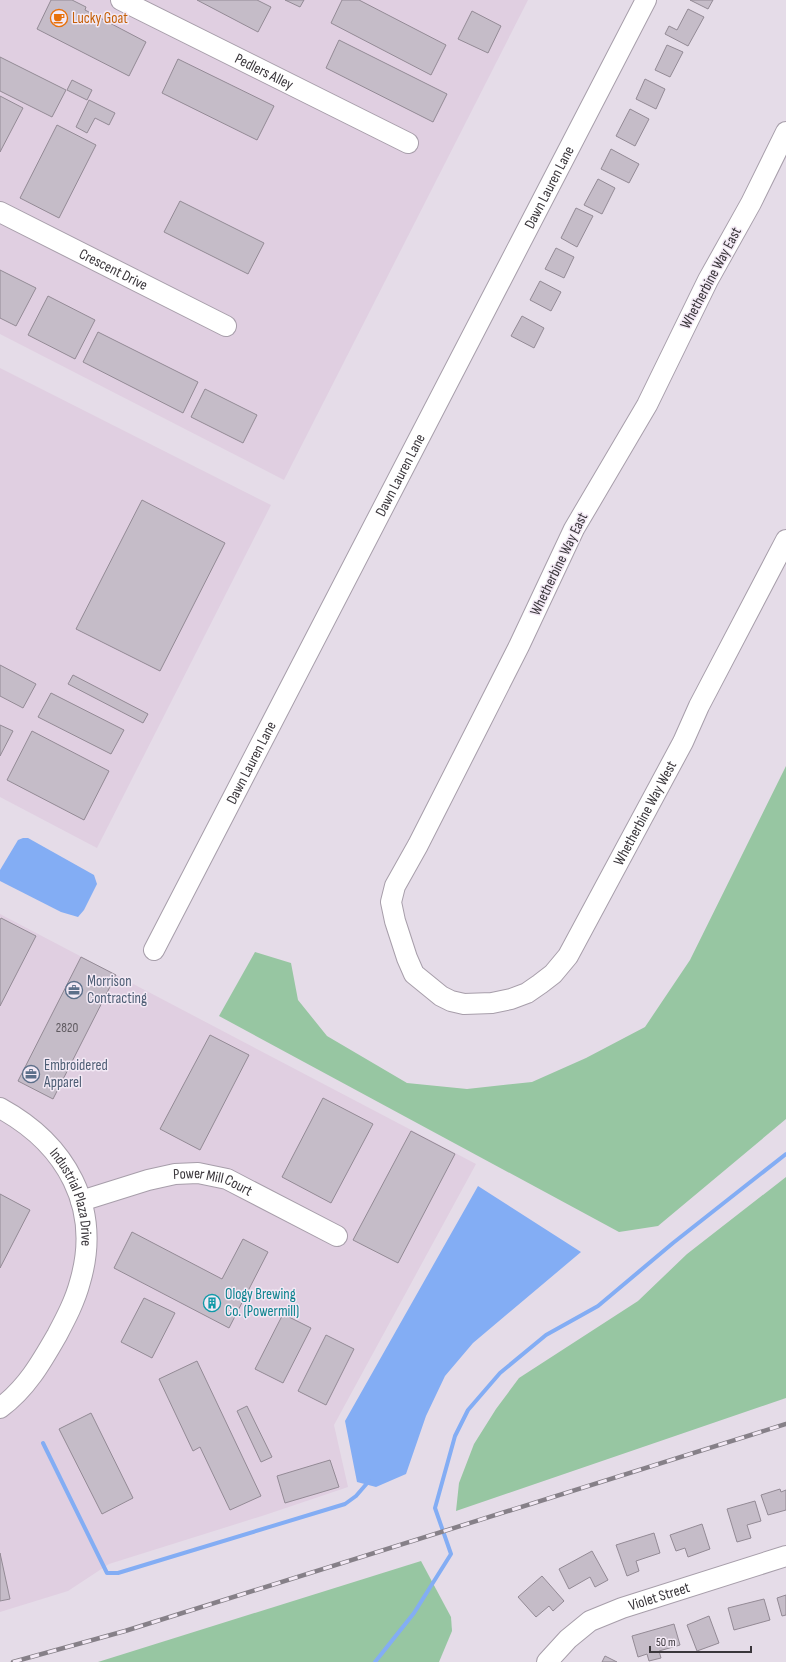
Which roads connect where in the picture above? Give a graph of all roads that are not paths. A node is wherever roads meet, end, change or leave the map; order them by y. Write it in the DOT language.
graph roads {
  1 [pos="120,0"];
  2 [pos="646,0"];
  3 [pos="786,132"];
  4 [pos="408,143"];
  5 [pos="0,212"];
  6 [pos="226,326"];
  7 [pos="786,540"];
  8 [pos="154,950"];
  9 [pos="441,996"];
  10 [pos="0,1108"];
  11 [pos="81,1202"];
  12 [pos="337,1236"];
  13 [pos="0,1408"];
  14 [pos="786,1556"];
  15 [pos="547,1662"];
  1 -- 4 [label="street, Pedlers Alley"];
  2 -- 8 [label="street, Dawn Lauren Lane"];
  3 -- 9 [label="street, Whetherbine Way East"];
  5 -- 6 [label="street, Crescent Drive"];
  7 -- 9 [label="street, Whetherbine Way West"];
  10 -- 11 [label="street, Industrial Plaza Drive"];
  11 -- 12 [label="street, Power Mill Court"];
  11 -- 13 [label="street, Industrial Plaza Drive"];
  14 -- 15 [label="street, Violet Street"];
}
